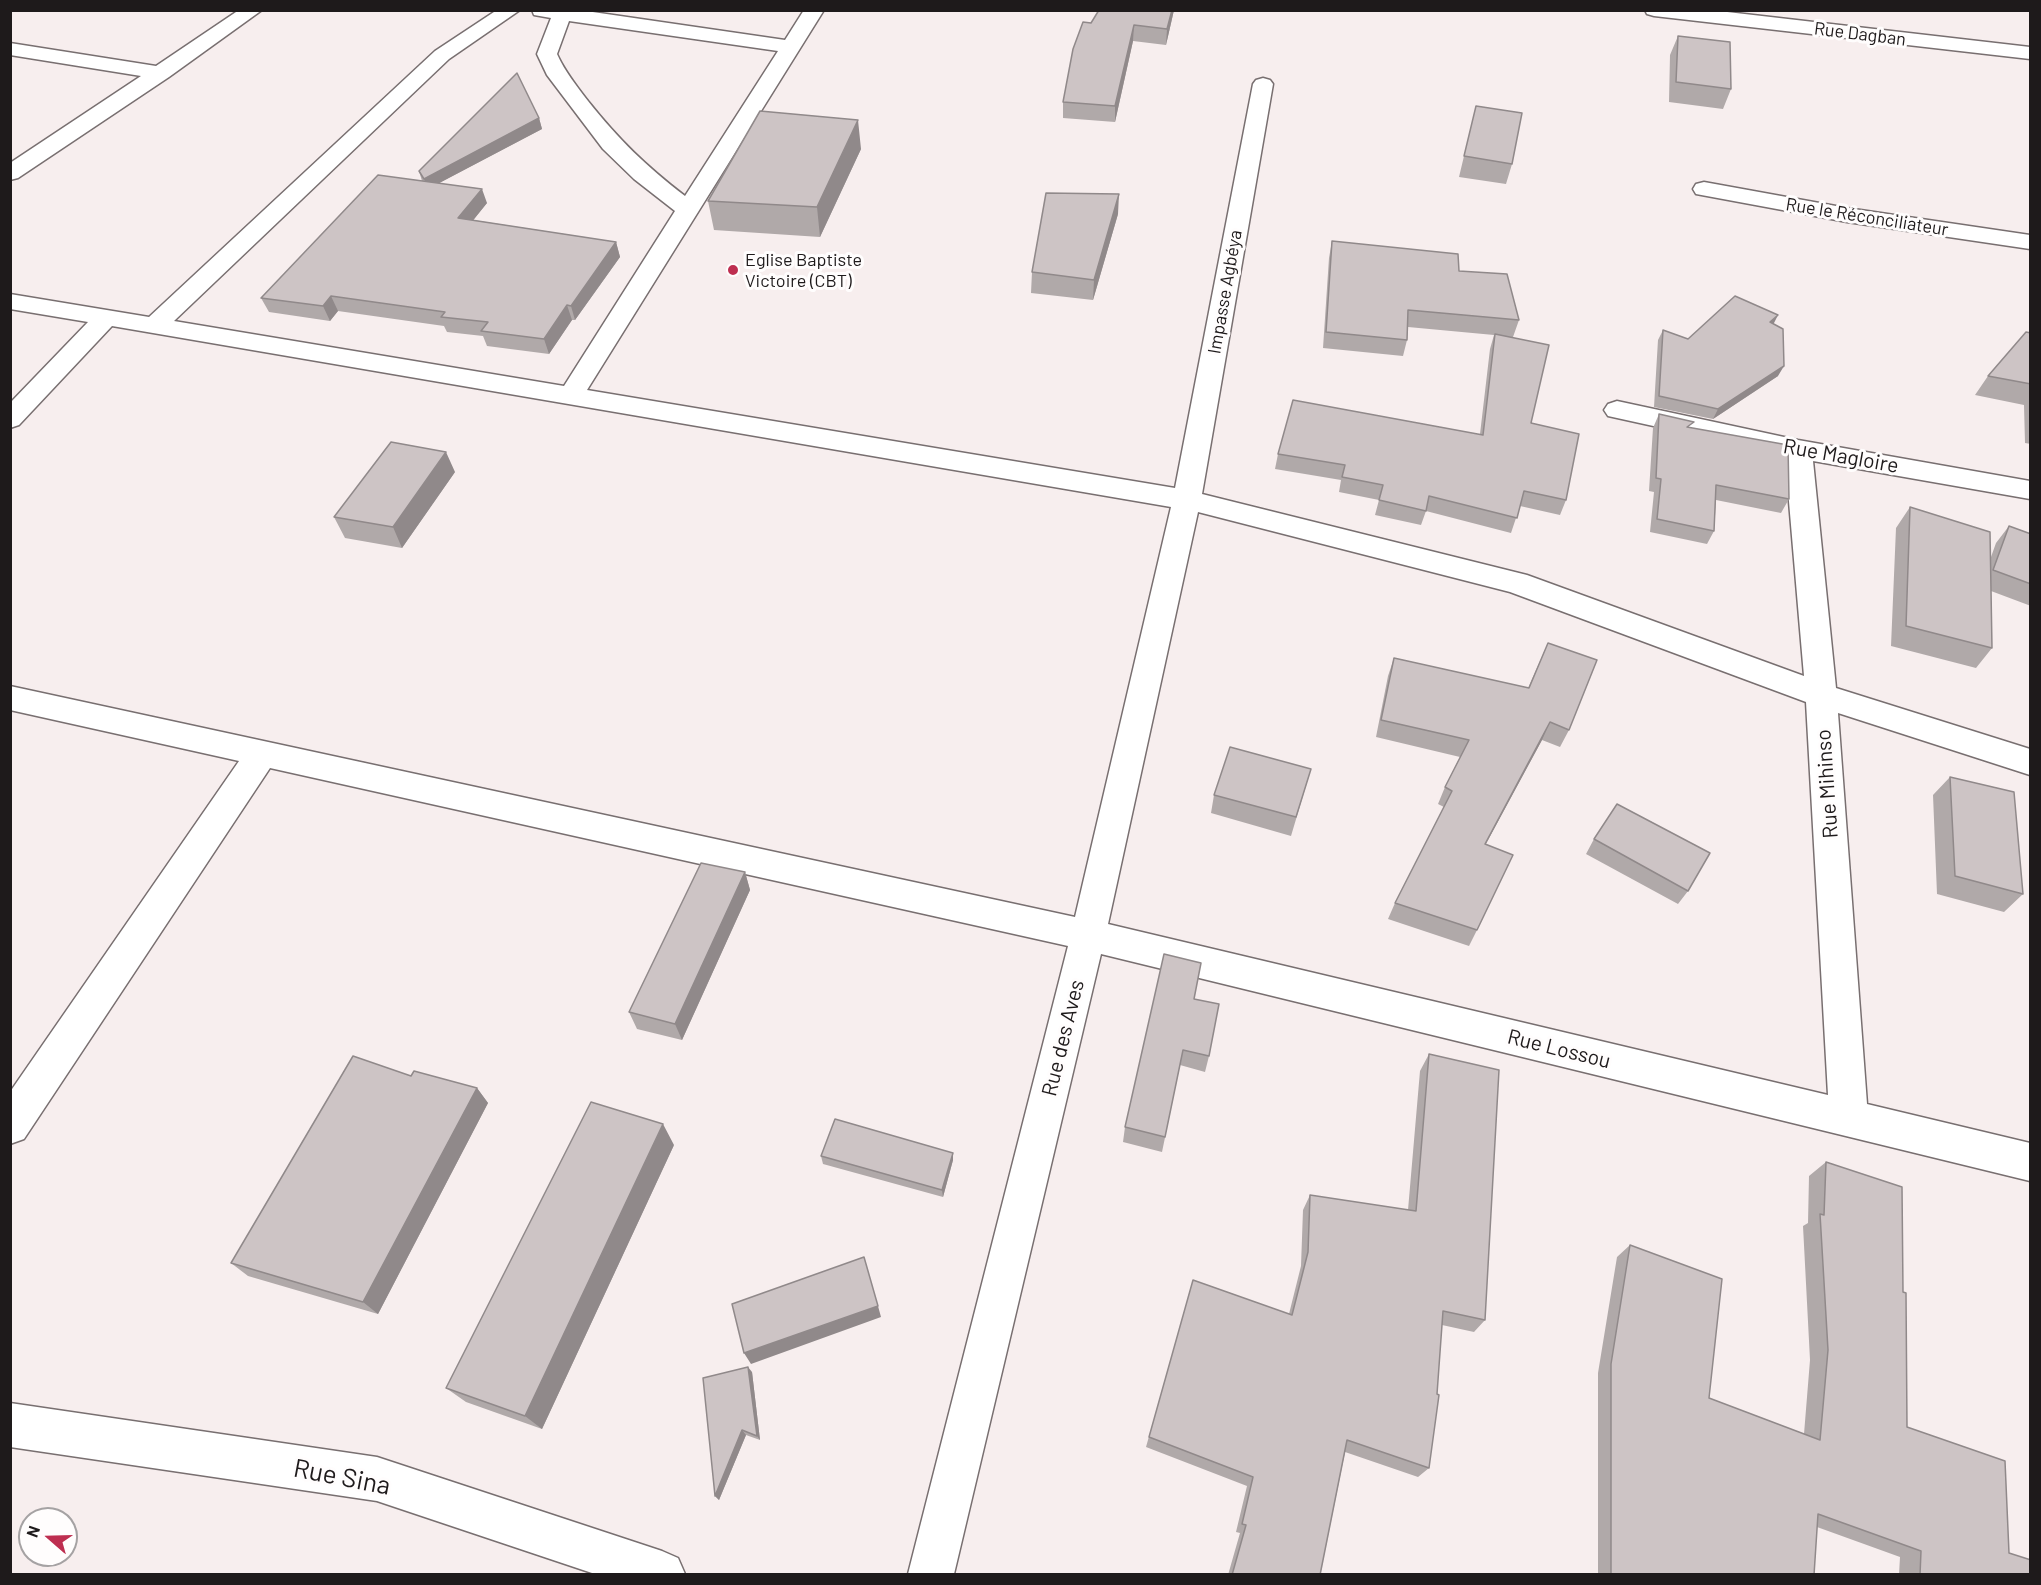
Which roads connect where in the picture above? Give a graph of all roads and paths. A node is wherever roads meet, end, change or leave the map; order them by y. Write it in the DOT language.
graph roads {
  1 [pos="252,10"];
  2 [pos="511,10"];
  3 [pos="539,10"];
  4 [pos="814,10"];
  5 [pos="1654,10"];
  6 [pos="562,14"];
  7 [pos="791,47"];
  8 [pos="10,49"];
  9 [pos="2031,53"];
  10 [pos="162,73"];
  11 [pos="1263,84"];
  12 [pos="10,173"];
  13 [pos="1704,189"];
  14 [pos="688,210"];
  15 [pos="2031,242"];
  16 [pos="10,301"];
  17 [pos="107,317"];
  18 [pos="156,324"];
  19 [pos="571,395"];
  20 [pos="1617,410"];
  21 [pos="10,419"];
  22 [pos="1798,449"];
  23 [pos="2031,490"];
  24 [pos="1187,500"];
  25 [pos="1821,695"];
  26 [pos="10,698"];
  27 [pos="262,752"];
  28 [pos="2031,762"];
  29 [pos="1088,934"];
  30 [pos="1849,1119"];
  31 [pos="10,1126"];
  32 [pos="2031,1162"];
  33 [pos="10,1425"];
  34 [pos="662,1575"];
  35 [pos="931,1575"];
  1 -- 10 [label="street"];
  2 -- 18 [label="street"];
  3 -- 6 [label="street"];
  4 -- 7 [label="street"];
  5 -- 9 [label="street, Rue Dagban"];
  6 -- 7 [label="street"];
  6 -- 14 [label="street"];
  7 -- 14 [label="street"];
  8 -- 10 [label="street"];
  10 -- 12 [label="street"];
  11 -- 24 [label="street, Impasse Agbéya"];
  13 -- 15 [label="street, Rue le Réconciliateur"];
  14 -- 19 [label="street"];
  16 -- 17 [label="street"];
  17 -- 18 [label="street"];
  17 -- 21 [label="street"];
  18 -- 19 [label="street"];
  19 -- 24 [label="street"];
  20 -- 22 [label="street, Rue Magloire"];
  22 -- 23 [label="street, Rue Magloire"];
  22 -- 25 [label="street, Rue Mihinso"];
  24 -- 25 [label="street"];
  24 -- 29 [label="street, Rue des Aves"];
  25 -- 28 [label="street"];
  25 -- 30 [label="street, Rue Mihinso"];
  26 -- 27 [label="street, Rue Lossou"];
  27 -- 29 [label="street, Rue Lossou"];
  27 -- 31 [label="street"];
  29 -- 30 [label="street, Rue Lossou"];
  29 -- 35 [label="street, Rue des Aves"];
  30 -- 32 [label="street, Rue Lossou"];
  33 -- 34 [label="street, Rue Sina"];
}
